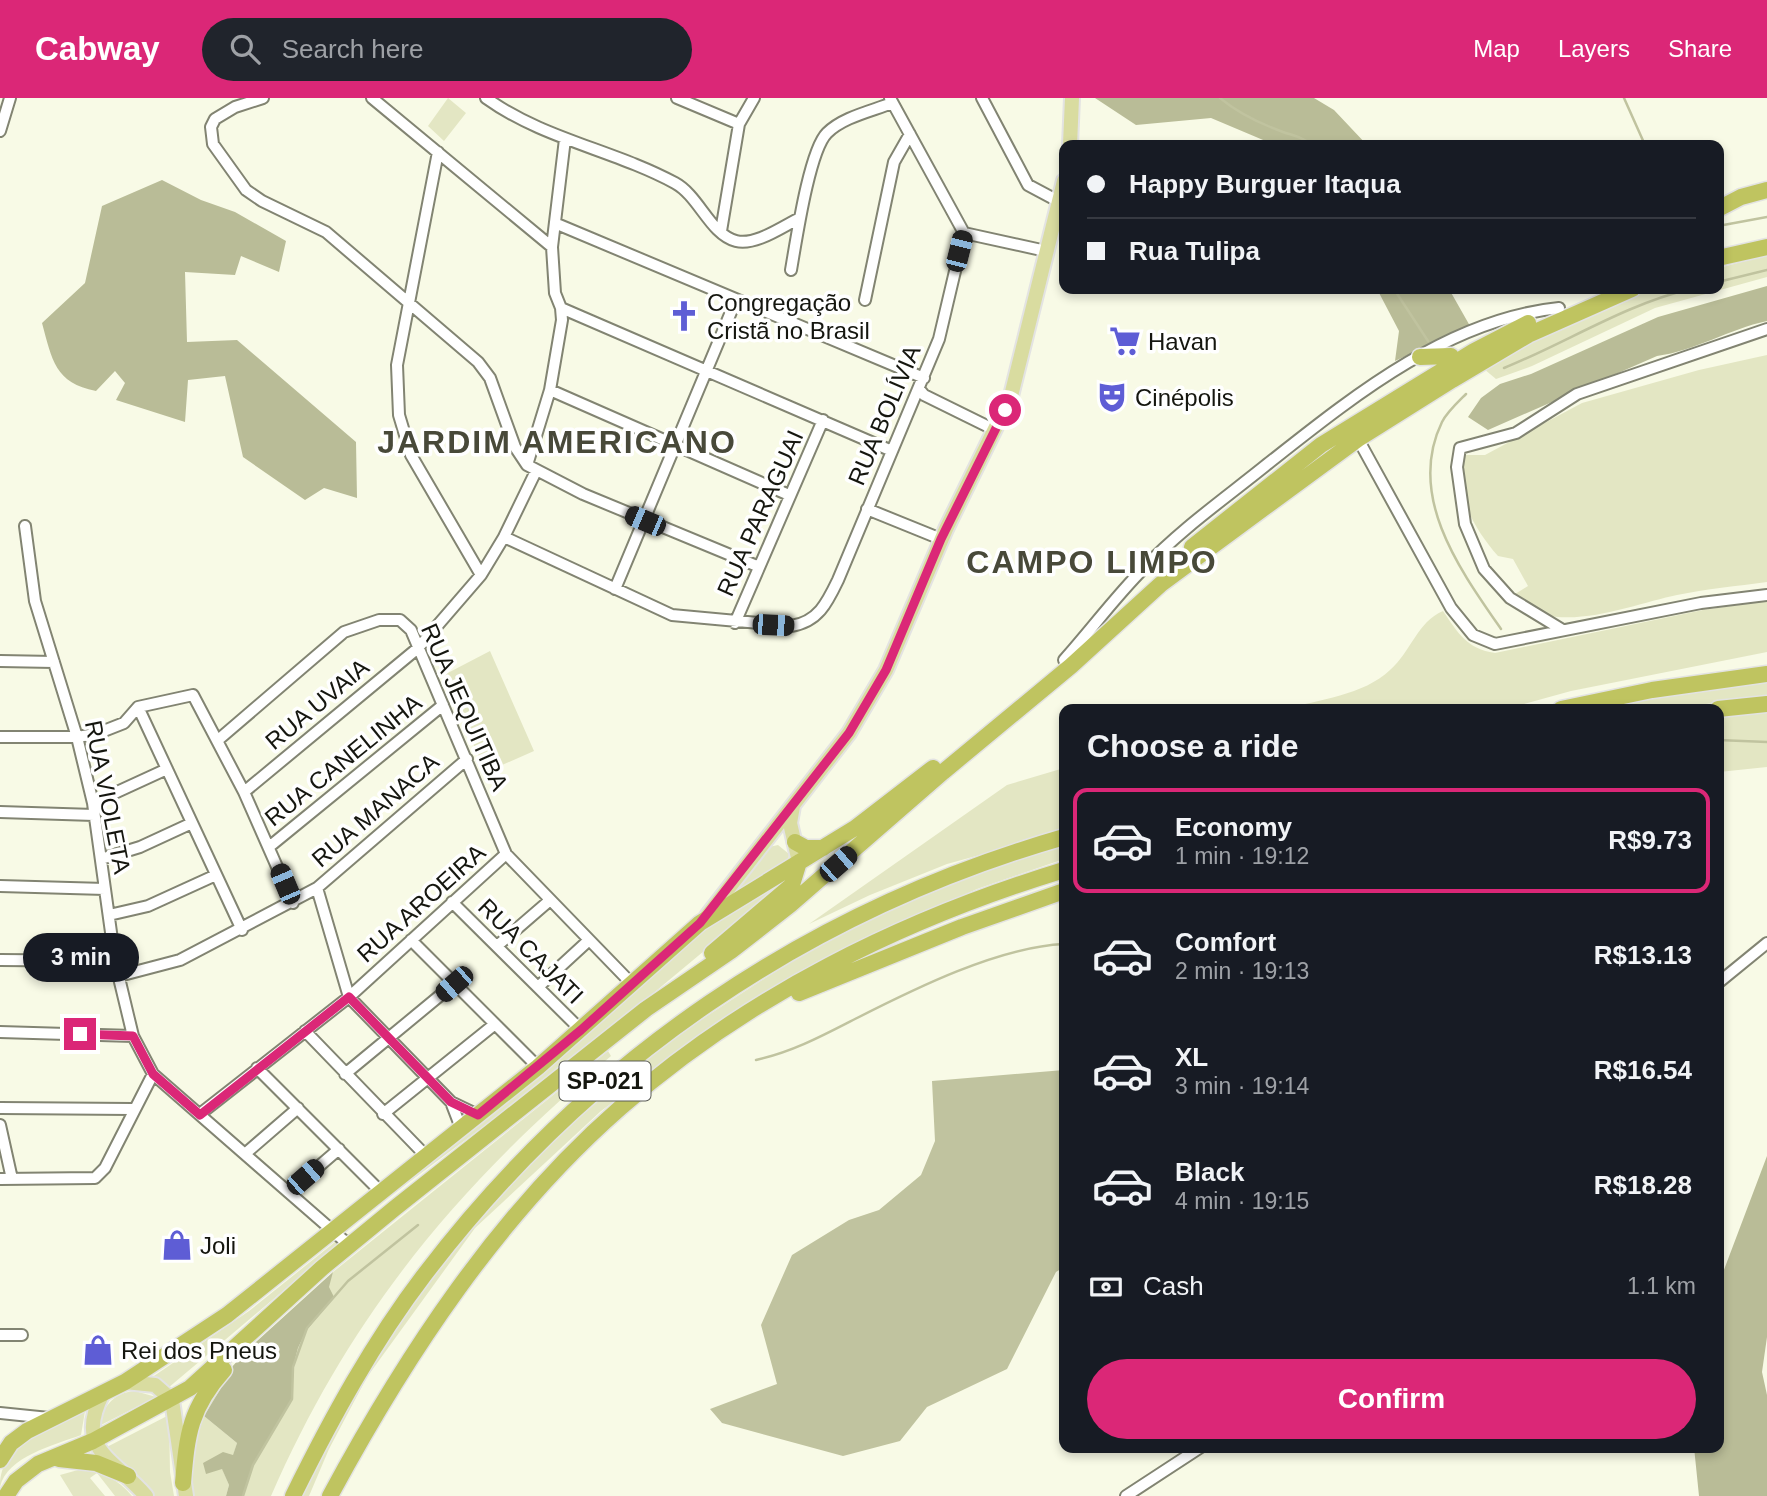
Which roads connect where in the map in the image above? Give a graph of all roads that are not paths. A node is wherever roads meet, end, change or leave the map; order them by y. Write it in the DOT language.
graph roads {
  1 [pos="10,98"];
  2 [pos="263,98"];
  3 [pos="372,98"];
  4 [pos="486,98"];
  5 [pos="677,98"];
  6 [pos="754,98"];
  7 [pos="982,98"];
  8 [pos="1072,98"];
  9 [pos="1082,98"];
  10 [pos="891,101"];
  11 [pos="739,124"];
  12 [pos="1072,127"];
  13 [pos="0,131"];
  14 [pos="910,134"];
  15 [pos="565,139"];
  16 [pos="1071,140"];
  17 [pos="438,152"];
  18 [pos="1767,190"];
  19 [pos="1059,198"];
  20 [pos="1058,201"];
  21 [pos="1724,206"];
  22 [pos="800,218"];
  23 [pos="556,224"];
  24 [pos="721,231"];
  25 [pos="964,233"];
  26 [pos="552,247"];
  27 [pos="1767,247"];
  28 [pos="1046,251"];
  29 [pos="1724,257"];
  30 [pos="791,270"];
  31 [pos="1592,294"];
  32 [pos="1621,294"];
  33 [pos="736,300"];
  34 [pos="865,300"];
  35 [pos="408,301"];
  36 [pos="561,308"];
  37 [pos="1559,308"];
  38 [pos="1767,329"];
  39 [pos="1420,357"];
  40 [pos="1454,363"];
  41 [pos="708,371"];
  42 [pos="922,383"];
  43 [pos="1441,386"];
  44 [pos="550,390"];
  45 [pos="823,420"];
  46 [pos="995,430"];
  47 [pos="1358,439"];
  48 [pos="677,446"];
  49 [pos="892,450"];
  50 [pos="532,468"];
  51 [pos="789,495"];
  52 [pos="867,509"];
  53 [pos="645,521"];
  54 [pos="25,526"];
  55 [pos="504,537"];
  56 [pos="941,539"];
  57 [pos="758,566"];
  58 [pos="481,575"];
  59 [pos="615,589"];
  60 [pos="1767,595"];
  61 [pos="735,623"];
  62 [pos="1561,629"];
  63 [pos="418,648"];
  64 [pos="1064,660"];
  65 [pos="0,661"];
  66 [pos="54,662"];
  67 [pos="1764,674"];
  68 [pos="1585,704"];
  69 [pos="1767,704"];
  70 [pos="443,705"];
  71 [pos="1743,706"];
  72 [pos="138,707"];
  73 [pos="1724,708"];
  74 [pos="1767,711"];
  75 [pos="0,737"];
  76 [pos="77,737"];
  77 [pos="218,740"];
  78 [pos="467,759"];
  79 [pos="167,769"];
  80 [pos="244,792"];
  81 [pos="794,802"];
  82 [pos="93,809"];
  83 [pos="0,812"];
  84 [pos="192,823"];
  85 [pos="1059,839"];
  86 [pos="765,841"];
  87 [pos="794,842"];
  88 [pos="269,847"];
  89 [pos="823,848"];
  90 [pos="506,854"];
  91 [pos="101,859"];
  92 [pos="799,862"];
  93 [pos="1059,872"];
  94 [pos="216,875"];
  95 [pos="0,886"];
  96 [pos="317,888"];
  97 [pos="104,889"];
  98 [pos="1059,893"];
  99 [pos="549,901"];
  100 [pos="452,902"];
  101 [pos="293,903"];
  102 [pos="109,915"];
  103 [pos="700,923"];
  104 [pos="242,930"];
  105 [pos="411,940"];
  106 [pos="588,942"];
  107 [pos="501,943"];
  108 [pos="1767,943"];
  109 [pos="0,960"];
  110 [pos="115,961"];
  111 [pos="119,976"];
  112 [pos="1724,978"];
  113 [pos="454,984"];
  114 [pos="632,984"];
  115 [pos="538,987"];
  116 [pos="349,997"];
  117 [pos="646,1009"];
  118 [pos="733,1022"];
  119 [pos="495,1024"];
  120 [pos="581,1030"];
  121 [pos="305,1031"];
  122 [pos="0,1032"];
  123 [pos="133,1036"];
  124 [pos="388,1040"];
  125 [pos="538,1067"];
  126 [pos="257,1068"];
  127 [pos="153,1074"];
  128 [pos="345,1074"];
  129 [pos="427,1080"];
  130 [pos="451,1102"];
  131 [pos="0,1108"];
  132 [pos="298,1108"];
  133 [pos="132,1110"];
  134 [pos="387,1110"];
  135 [pos="200,1115"];
  136 [pos="478,1115"];
  137 [pos="0,1125"];
  138 [pos="461,1128"];
  139 [pos="339,1149"];
  140 [pos="246,1153"];
  141 [pos="426,1156"];
  142 [pos="6,1179"];
  143 [pos="289,1192"];
  144 [pos="381,1192"];
  145 [pos="331,1232"];
  146 [pos="349,1245"];
  147 [pos="268,1317"];
  148 [pos="0,1335"];
  149 [pos="22,1335"];
  150 [pos="125,1382"];
  151 [pos="103,1393"];
  152 [pos="172,1400"];
  153 [pos="0,1413"];
  154 [pos="48,1418"];
  155 [pos="93,1441"];
  156 [pos="1192,1453"];
  157 [pos="53,1458"];
  158 [pos="0,1460"];
  159 [pos="128,1476"];
  160 [pos="184,1490"];
  161 [pos="6,1496"];
  162 [pos="146,1496"];
  163 [pos="293,1496"];
  164 [pos="330,1496"];
  165 [pos="1126,1496"];
  1 -- 13 [label="street"];
  2 -- 35 [label="street"];
  3 -- 17 [label="street"];
  4 -- 15 [label="street"];
  5 -- 11 [label="street"];
  6 -- 11 [label="street"];
  7 -- 20 [label="street"];
  8 -- 12 [label="main road"];
  9 -- 12 [label="main road"];
  10 -- 14 [label="street"];
  10 -- 22 [label="street"];
  11 -- 24 [label="street"];
  12 -- 16 [label="main road"];
  14 -- 25 [label="street"];
  14 -- 34 [label="street"];
  15 -- 23 [label="street, RUA UVAIA"];
  15 -- 24 [label="street"];
  17 -- 26 [label="street"];
  17 -- 35 [label="street"];
  18 -- 21 [label="highway"];
  19 -- 20 [label="main road"];
  20 -- 28 [label="main road"];
  22 -- 24 [label="street"];
  22 -- 30 [label="street"];
  23 -- 26 [label="street, RUA UVAIA"];
  23 -- 33 [label="street"];
  25 -- 28 [label="street"];
  25 -- 42 [label="street, RUA BOLÍVIA"];
  26 -- 36 [label="street, RUA UVAIA"];
  27 -- 29 [label="highway"];
  28 -- 46 [label="main road"];
  31 -- 37 [label="highway"];
  32 -- 43 [label="highway"];
  33 -- 41 [label="street"];
  33 -- 42 [label="street"];
  35 -- 50 [label="street"];
  35 -- 58 [label="street"];
  36 -- 41 [label="street"];
  36 -- 44 [label="street, RUA UVAIA"];
  37 -- 39 [label="street"];
  37 -- 40 [label="highway"];
  38 -- 62 [label="street"];
  39 -- 40 [label="highway"];
  39 -- 64 [label="street"];
  40 -- 43 [label="highway"];
  40 -- 64 [label="highway"];
  41 -- 45 [label="street"];
  41 -- 48 [label="street"];
  42 -- 46 [label="street"];
  42 -- 49 [label="street, RUA BOLÍVIA"];
  43 -- 47 [label="highway"];
  44 -- 48 [label="street"];
  44 -- 50 [label="street, RUA UVAIA"];
  45 -- 49 [label="street"];
  45 -- 51 [label="street, RUA PARAGUAI"];
  46 -- 56 [label="main road"];
  47 -- 62 [label="street"];
  47 -- 117 [label="highway"];
  48 -- 51 [label="street"];
  48 -- 53 [label="street"];
  49 -- 52 [label="street, RUA BOLÍVIA"];
  50 -- 53 [label="street"];
  50 -- 55 [label="street, RUA UVAIA"];
  51 -- 57 [label="street, RUA PARAGUAI"];
  52 -- 56 [label="street"];
  52 -- 61 [label="street, RUA BOLÍVIA"];
  53 -- 57 [label="street"];
  53 -- 59 [label="street"];
  54 -- 66 [label="street, RUA VIOLETA"];
  55 -- 58 [label="street, RUA UVAIA"];
  55 -- 59 [label="street"];
  56 -- 81 [label="main road"];
  57 -- 61 [label="street, RUA PARAGUAI"];
  58 -- 63 [label="street, RUA UVAIA"];
  59 -- 61 [label="street"];
  60 -- 62 [label="street"];
  63 -- 70 [label="street, RUA JEQUITIBA"];
  63 -- 77 [label="street, RUA JEQUITIBA"];
  63 -- 80 [label="street, RUA UVAIA"];
  64 -- 89 [label="highway"];
  65 -- 66 [label="street"];
  66 -- 76 [label="street, RUA VIOLETA"];
  67 -- 68 [label="highway"];
  69 -- 71 [label="highway"];
  70 -- 78 [label="street, RUA JEQUITIBA"];
  70 -- 88 [label="street, RUA CANELINHA"];
  71 -- 73 [label="highway"];
  71 -- 74 [label="highway"];
  72 -- 76 [label="street"];
  72 -- 77 [label="street"];
  72 -- 79 [label="street"];
  75 -- 76 [label="street"];
  76 -- 82 [label="street, RUA VIOLETA"];
  77 -- 80 [label="street"];
  78 -- 90 [label="street, RUA JEQUITIBA"];
  78 -- 96 [label="street, RUA MANACA"];
  79 -- 82 [label="street"];
  79 -- 84 [label="street"];
  80 -- 88 [label="street"];
  81 -- 86 [label="main road"];
  81 -- 87 [label="main road"];
  82 -- 83 [label="street"];
  82 -- 91 [label="street, RUA VIOLETA"];
  84 -- 91 [label="street"];
  84 -- 94 [label="street"];
  85 -- 163 [label="highway, SP-021"];
  86 -- 87 [label="main road"];
  86 -- 103 [label="main road"];
  87 -- 89 [label="highway"];
  87 -- 92 [label="main road"];
  88 -- 101 [label="street"];
  89 -- 92 [label="highway"];
  90 -- 99 [label="street, RUA JEQUITIBA"];
  90 -- 100 [label="street, RUA AROEIRA"];
  91 -- 97 [label="street, RUA VIOLETA"];
  92 -- 103 [label="highway"];
  92 -- 117 [label="highway"];
  93 -- 118 [label="highway, SP-021"];
  94 -- 102 [label="street"];
  94 -- 104 [label="street"];
  95 -- 97 [label="street"];
  96 -- 101 [label="street, RUA MANACA"];
  96 -- 116 [label="street"];
  97 -- 102 [label="street, RUA VIOLETA"];
  98 -- 118 [label="highway"];
  99 -- 106 [label="street, RUA JEQUITIBA"];
  99 -- 107 [label="street"];
  100 -- 105 [label="street, RUA AROEIRA"];
  100 -- 107 [label="street, RUA CAJATI"];
  101 -- 104 [label="street, RUA MANACA"];
  102 -- 110 [label="street, RUA VIOLETA"];
  103 -- 114 [label="highway"];
  104 -- 111 [label="street, RUA MANACA"];
  105 -- 113 [label="street"];
  105 -- 116 [label="street, RUA AROEIRA"];
  106 -- 114 [label="street, RUA JEQUITIBA"];
  106 -- 115 [label="street"];
  107 -- 115 [label="street, RUA CAJATI"];
  108 -- 112 [label="street"];
  109 -- 110 [label="street"];
  110 -- 111 [label="street, RUA VIOLETA"];
  111 -- 123 [label="street, RUA VIOLETA"];
  113 -- 119 [label="street"];
  113 -- 124 [label="street"];
  114 -- 120 [label="highway"];
  115 -- 120 [label="street, RUA CAJATI"];
  116 -- 121 [label="street, RUA AROEIRA"];
  116 -- 124 [label="street"];
  117 -- 146 [label="highway"];
  118 -- 164 [label="highway, SP-021"];
  119 -- 125 [label="street"];
  119 -- 129 [label="street"];
  120 -- 125 [label="highway"];
  121 -- 126 [label="street, RUA AROEIRA"];
  121 -- 128 [label="street"];
  122 -- 123 [label="street"];
  123 -- 127 [label="street, RUA VIOLETA"];
  124 -- 128 [label="street"];
  124 -- 129 [label="street"];
  125 -- 136 [label="highway"];
  126 -- 132 [label="street"];
  126 -- 135 [label="street, RUA AROEIRA"];
  127 -- 133 [label="street"];
  127 -- 135 [label="street, RUA VIOLETA"];
  128 -- 134 [label="street"];
  129 -- 130 [label="street"];
  129 -- 134 [label="street"];
  130 -- 136 [label="street"];
  130 -- 138 [label="street"];
  131 -- 133 [label="street"];
  132 -- 139 [label="street"];
  132 -- 140 [label="street"];
  133 -- 142 [label="street"];
  134 -- 141 [label="street"];
  135 -- 140 [label="street, RUA VIOLETA"];
  136 -- 138 [label="highway"];
  137 -- 142 [label="street"];
  138 -- 141 [label="highway"];
  139 -- 143 [label="street"];
  139 -- 144 [label="street"];
  140 -- 143 [label="street, RUA VIOLETA"];
  141 -- 144 [label="highway"];
  143 -- 145 [label="street, RUA VIOLETA"];
  144 -- 145 [label="highway"];
  145 -- 146 [label="street, RUA VIOLETA"];
  145 -- 150 [label="highway"];
  146 -- 147 [label="highway"];
  147 -- 152 [label="highway"];
  147 -- 160 [label="highway"];
  148 -- 149 [label="street"];
  150 -- 151 [label="highway"];
  150 -- 152 [label="main road"];
  151 -- 154 [label="highway"];
  151 -- 155 [label="main road"];
  152 -- 155 [label="highway"];
  152 -- 160 [label="main road"];
  153 -- 154 [label="street"];
  154 -- 158 [label="highway"];
  155 -- 157 [label="highway"];
  155 -- 159 [label="main road"];
  156 -- 165 [label="street"];
  157 -- 159 [label="highway"];
  157 -- 161 [label="highway"];
  159 -- 162 [label="main road"];
}
